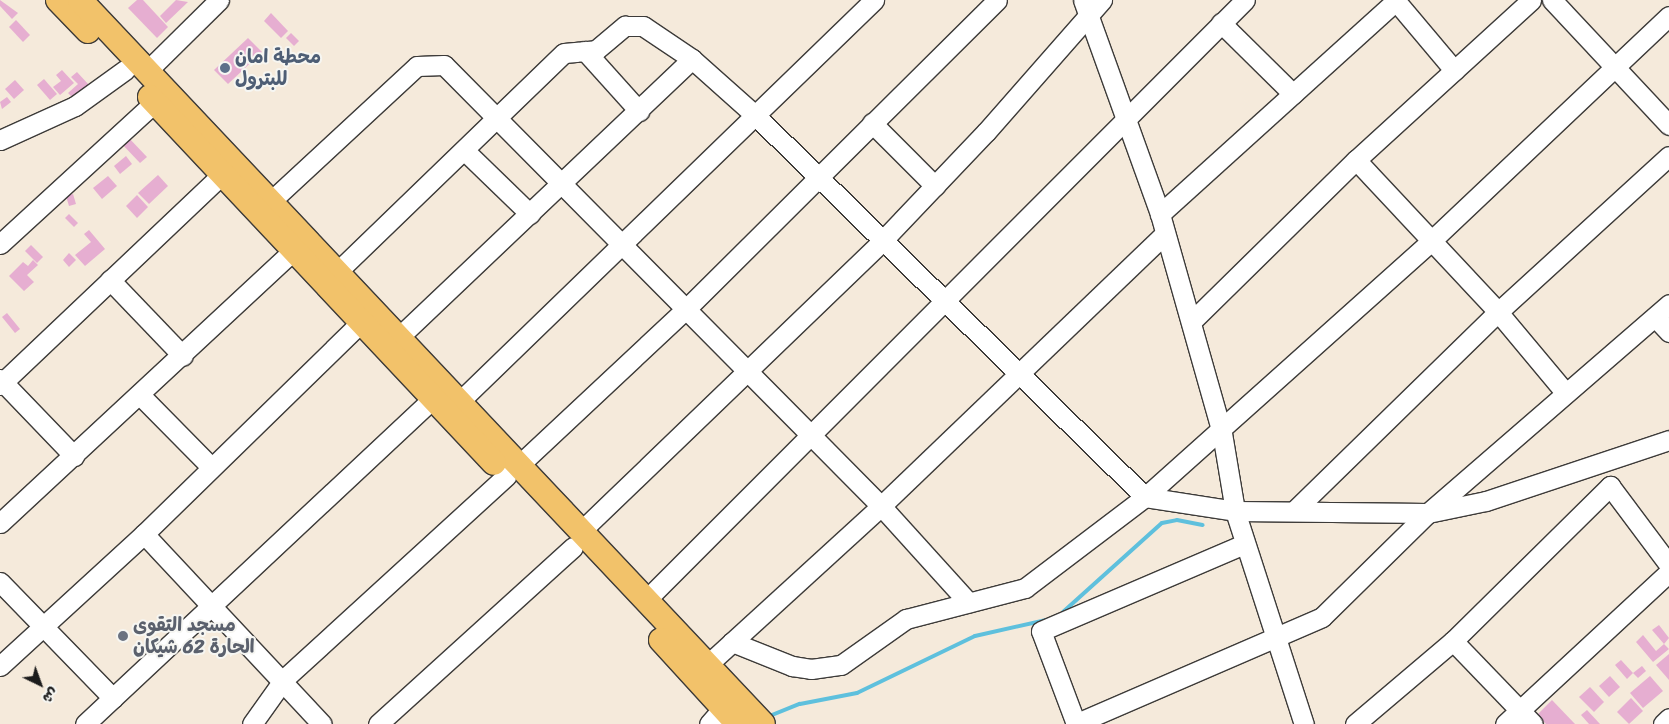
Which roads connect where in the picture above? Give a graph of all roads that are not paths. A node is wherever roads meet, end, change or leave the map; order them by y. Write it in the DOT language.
graph roads {
  1 [pos="58,0"];
  2 [pos="80,0"];
  3 [pos="219,0"];
  4 [pos="874,0"];
  5 [pos="997,0"];
  6 [pos="1102,0"];
  7 [pos="1245,0"];
  8 [pos="1531,0"];
  9 [pos="1552,0"];
  10 [pos="1395,1"];
  11 [pos="1085,8"];
  12 [pos="1669,16"];
  13 [pos="1221,23"];
  14 [pos="585,51"];
  15 [pos="692,59"];
  16 [pos="1454,70"];
  17 [pos="1616,70"];
  18 [pos="136,71"];
  19 [pos="1293,94"];
  20 [pos="155,102"];
  21 [pos="639,111"];
  22 [pos="1126,115"];
  23 [pos="757,117"];
  24 [pos="499,119"];
  25 [pos="872,122"];
  26 [pos="1669,125"];
  27 [pos="1,138"];
  28 [pos="466,152"];
  29 [pos="1669,156"];
  30 [pos="1356,160"];
  31 [pos="221,175"];
  32 [pos="818,175"];
  33 [pos="562,184"];
  34 [pos="935,186"];
  35 [pos="270,202"];
  36 [pos="530,214"];
  37 [pos="1160,214"];
  38 [pos="1165,234"];
  39 [pos="884,239"];
  40 [pos="1430,242"];
  41 [pos="0,244"];
  42 [pos="623,246"];
  43 [pos="293,251"];
  44 [pos="337,272"];
  45 [pos="110,280"];
  46 [pos="943,298"];
  47 [pos="686,309"];
  48 [pos="1662,310"];
  49 [pos="1498,312"];
  50 [pos="1192,321"];
  51 [pos="360,323"];
  52 [pos="1669,332"];
  53 [pos="398,337"];
  54 [pos="183,356"];
  55 [pos="749,371"];
  56 [pos="1020,375"];
  57 [pos="1,382"];
  58 [pos="1565,392"];
  59 [pos="140,395"];
  60 [pos="432,399"];
  61 [pos="459,402"];
  62 [pos="1222,433"];
  63 [pos="809,435"];
  64 [pos="1669,440"];
  65 [pos="74,456"];
  66 [pos="1599,460"];
  67 [pos="210,466"];
  68 [pos="512,471"];
  69 [pos="1610,486"];
  70 [pos="1146,498"];
  71 [pos="881,506"];
  72 [pos="1296,510"];
  73 [pos="1235,511"];
  74 [pos="1428,513"];
  75 [pos="0,522"];
  76 [pos="144,534"];
  77 [pos="576,539"];
  78 [pos="1244,544"];
  79 [pos="1669,565"];
  80 [pos="1669,572"];
  81 [pos="0,582"];
  82 [pos="645,601"];
  83 [pos="968,602"];
  84 [pos="215,606"];
  85 [pos="42,626"];
  86 [pos="1273,638"];
  87 [pos="1453,640"];
  88 [pos="732,642"];
  89 [pos="707,665"];
  90 [pos="0,666"];
  91 [pos="284,679"];
  92 [pos="113,698"];
  93 [pos="1520,710"];
  94 [pos="1669,718"];
  95 [pos="738,719"];
  96 [pos="86,724"];
  97 [pos="252,724"];
  98 [pos="322,724"];
  99 [pos="378,724"];
  100 [pos="1076,724"];
  101 [pos="1304,724"];
  102 [pos="1355,724"];
  103 [pos="1505,724"];
  104 [pos="1533,724"];
  105 [pos="1663,724"];
  1 -- 18 [label="main road"];
  2 -- 18 [label="main road"];
  3 -- 18 [label="street"];
  4 -- 23 [label="street"];
  5 -- 25 [label="street"];
  6 -- 11 [label="street"];
  7 -- 13 [label="street"];
  8 -- 16 [label="street"];
  9 -- 17 [label="street"];
  10 -- 16 [label="street"];
  10 -- 19 [label="street"];
  11 -- 22 [label="street"];
  11 -- 34 [label="street"];
  12 -- 17 [label="street"];
  13 -- 19 [label="street"];
  13 -- 22 [label="street"];
  14 -- 15 [label="street"];
  14 -- 21 [label="street"];
  14 -- 24 [label="street"];
  15 -- 21 [label="street"];
  15 -- 23 [label="street"];
  16 -- 30 [label="street"];
  17 -- 26 [label="street"];
  17 -- 40 [label="street"];
  18 -- 20 [label="main road"];
  18 -- 27 [label="street"];
  18 -- 35 [label="main road"];
  19 -- 37 [label="street"];
  20 -- 31 [label="main road"];
  20 -- 41 [label="street"];
  21 -- 33 [label="street"];
  22 -- 37 [label="street"];
  22 -- 46 [label="street"];
  23 -- 32 [label="street"];
  23 -- 42 [label="street"];
  24 -- 28 [label="street"];
  24 -- 33 [label="street"];
  24 -- 35 [label="street"];
  25 -- 32 [label="street"];
  25 -- 34 [label="street"];
  28 -- 36 [label="street"];
  28 -- 44 [label="street"];
  29 -- 49 [label="street"];
  30 -- 40 [label="street"];
  30 -- 50 [label="street"];
  31 -- 43 [label="main road"];
  31 -- 45 [label="street"];
  32 -- 39 [label="street"];
  32 -- 47 [label="street"];
  33 -- 36 [label="street"];
  33 -- 42 [label="street"];
  34 -- 39 [label="street"];
  35 -- 44 [label="main road"];
  36 -- 53 [label="street"];
  37 -- 38 [label="street"];
  38 -- 50 [label="street"];
  38 -- 56 [label="street"];
  39 -- 46 [label="street"];
  39 -- 55 [label="street"];
  40 -- 49 [label="street"];
  40 -- 62 [label="street"];
  42 -- 47 [label="street"];
  42 -- 61 [label="street"];
  43 -- 51 [label="main road"];
  43 -- 54 [label="street"];
  44 -- 53 [label="main road"];
  45 -- 54 [label="street"];
  45 -- 57 [label="street"];
  46 -- 56 [label="street"];
  46 -- 63 [label="street"];
  47 -- 55 [label="street"];
  47 -- 68 [label="street"];
  48 -- 52 [label="street"];
  48 -- 58 [label="street"];
  49 -- 58 [label="street"];
  49 -- 72 [label="street"];
  50 -- 62 [label="street"];
  51 -- 60 [label="main road"];
  51 -- 67 [label="street"];
  53 -- 61 [label="main road"];
  54 -- 59 [label="street"];
  55 -- 63 [label="street"];
  55 -- 77 [label="street"];
  56 -- 70 [label="street"];
  56 -- 71 [label="street"];
  57 -- 65 [label="street"];
  58 -- 74 [label="street"];
  59 -- 65 [label="street"];
  59 -- 67 [label="street"];
  60 -- 68 [label="main road"];
  60 -- 84 [label="street"];
  61 -- 68 [label="main road"];
  62 -- 70 [label="street"];
  62 -- 73 [label="street"];
  63 -- 71 [label="street"];
  63 -- 82 [label="street"];
  64 -- 66 [label="street"];
  65 -- 75 [label="street"];
  66 -- 69 [label="street"];
  66 -- 74 [label="street"];
  67 -- 76 [label="street"];
  68 -- 77 [label="main road"];
  68 -- 91 [label="street"];
  69 -- 79 [label="street"];
  69 -- 87 [label="street"];
  70 -- 73 [label="street"];
  70 -- 83 [label="street"];
  71 -- 83 [label="street"];
  71 -- 88 [label="street"];
  72 -- 73 [label="street"];
  72 -- 74 [label="street"];
  73 -- 78 [label="street"];
  74 -- 86 [label="street"];
  76 -- 84 [label="street"];
  76 -- 85 [label="street"];
  77 -- 82 [label="main road"];
  77 -- 95 [label="main road"];
  77 -- 99 [label="street"];
  78 -- 86 [label="street"];
  78 -- 100 [label="street"];
  80 -- 93 [label="street"];
  81 -- 85 [label="street"];
  82 -- 89 [label="main road"];
  83 -- 88 [label="street"];
  84 -- 91 [label="street"];
  84 -- 92 [label="street"];
  85 -- 90 [label="street"];
  85 -- 92 [label="street"];
  86 -- 100 [label="street"];
  86 -- 101 [label="street"];
  87 -- 93 [label="street"];
  87 -- 102 [label="street"];
  88 -- 89 [label="street"];
  89 -- 95 [label="main road"];
  91 -- 97 [label="street"];
  91 -- 98 [label="street"];
  92 -- 96 [label="street"];
  93 -- 103 [label="street"];
  93 -- 104 [label="street"];
  94 -- 105 [label="street"];
}
